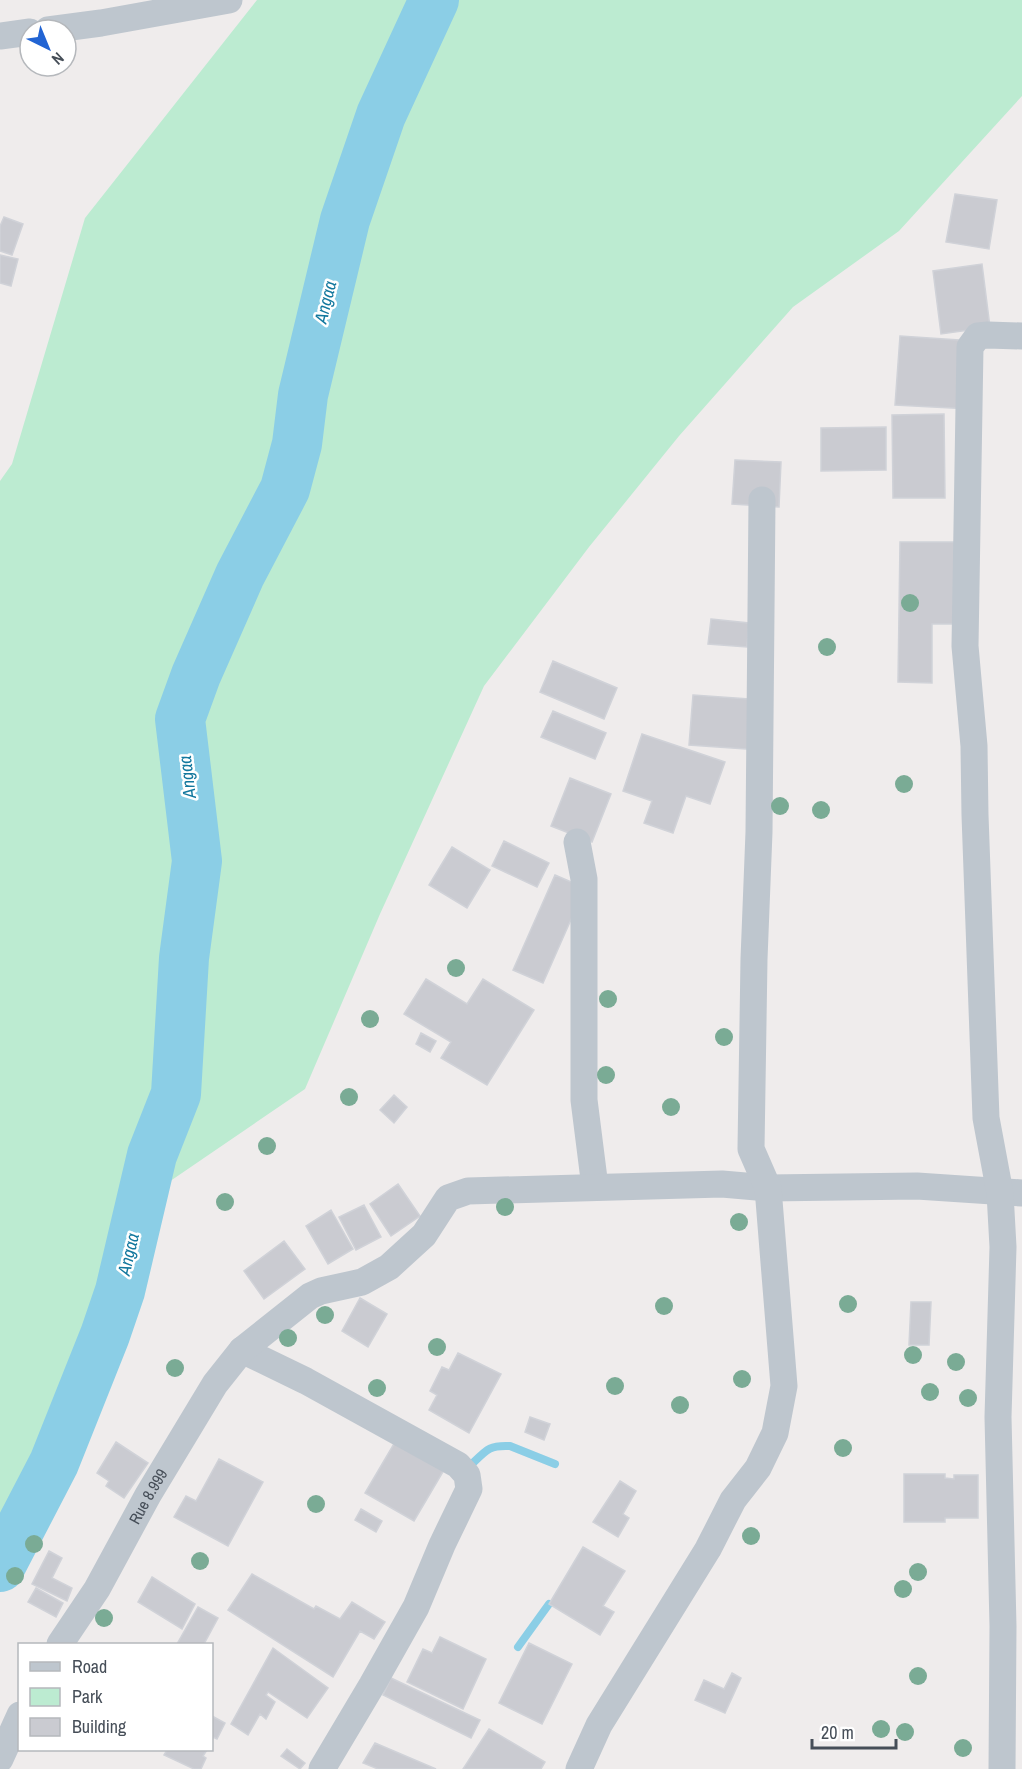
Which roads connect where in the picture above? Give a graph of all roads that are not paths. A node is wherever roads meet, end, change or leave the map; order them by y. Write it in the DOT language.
graph roads {
  1 [pos="229,0"];
  2 [pos="78,26"];
  3 [pos="18,34"];
  4 [pos="0,36"];
  5 [pos="1022,336"];
  6 [pos="762,500"];
  7 [pos="577,842"];
  8 [pos="595,1187"];
  9 [pos="768,1188"];
  10 [pos="1011,1193"];
  11 [pos="242,1350"];
  12 [pos="1013,1626"];
  13 [pos="61,1643"];
  14 [pos="18,1719"];
  15 [pos="0,1758"];
  16 [pos="326,1768"];
  17 [pos="579,1769"];
  18 [pos="1002,1769"];
  1 -- 2 [label="street"];
  3 -- 4 [label="street"];
  5 -- 10 [label="street"];
  6 -- 9 [label="street"];
  7 -- 8 [label="street"];
  8 -- 9 [label="street, Rue 8.999"];
  8 -- 11 [label="street, Rue 8.999"];
  9 -- 10 [label="street, Rue 8.999"];
  9 -- 17 [label="street"];
  10 -- 12 [label="street"];
  11 -- 13 [label="street, Rue 8.999"];
  11 -- 16 [label="street"];
  12 -- 18 [label="street"];
  14 -- 15 [label="street"];
}
